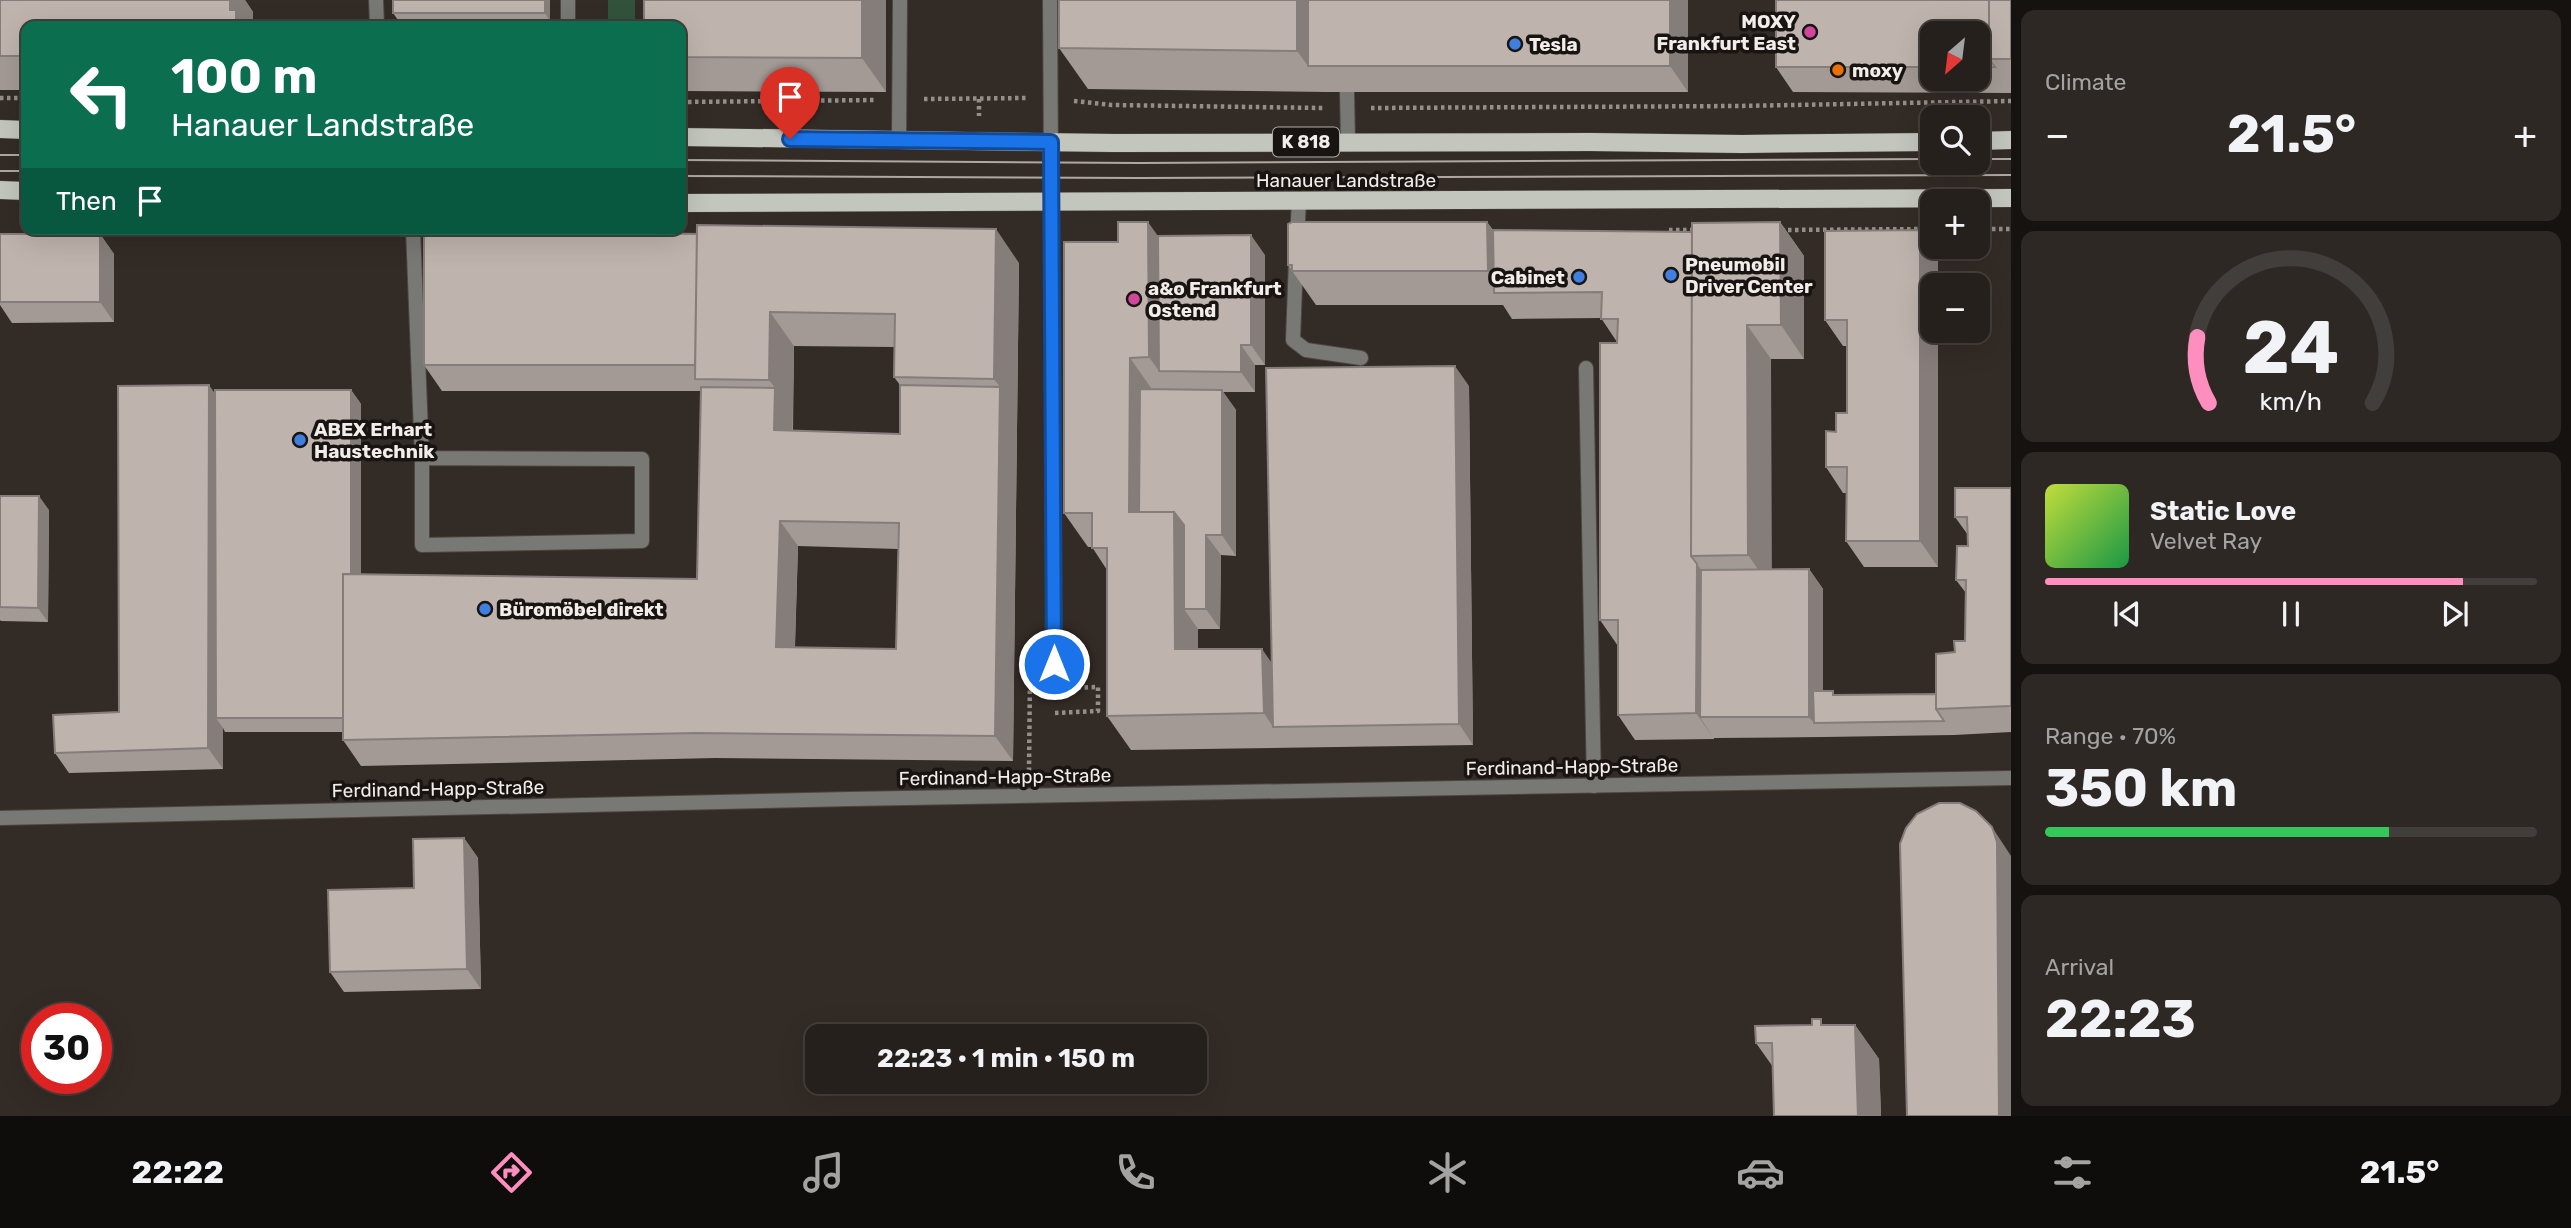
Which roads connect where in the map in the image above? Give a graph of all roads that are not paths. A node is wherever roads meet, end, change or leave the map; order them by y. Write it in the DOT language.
graph roads {
  1 [pos="376,0"];
  2 [pos="568,0"];
  3 [pos="900,0"];
  4 [pos="1050,0"];
  5 [pos="377,21"];
  6 [pos="568,21"];
  7 [pos="1347,92"];
  8 [pos="0,129"];
  9 [pos="21,130"];
  10 [pos="686,137"];
  11 [pos="899,140"];
  12 [pos="2011,140"];
  13 [pos="1990,141"];
  14 [pos="1051,142"];
  15 [pos="1348,142"];
  16 [pos="1920,142"];
  17 [pos="0,190"];
  18 [pos="21,191"];
  19 [pos="2011,198"];
  20 [pos="1299,201"];
  21 [pos="686,203"];
  22 [pos="1052,204"];
  23 [pos="413,235"];
  24 [pos="1361,358"];
  25 [pos="1586,368"];
  26 [pos="422,458"];
  27 [pos="1054,664"];
  28 [pos="2011,778"];
  29 [pos="1594,786"];
  30 [pos="0,818"];
  1 -- 5 [label="street"];
  2 -- 6 [label="street"];
  3 -- 11 [label="street"];
  4 -- 14 [label="street"];
  7 -- 15 [label="street"];
  8 -- 9 [label="main road"];
  10 -- 11 [label="main road, Hanauer Landstraße / K 818"];
  11 -- 14 [label="main road, Hanauer Landstraße / K 818"];
  12 -- 13 [label="main road"];
  14 -- 15 [label="main road, Hanauer Landstraße / K 818"];
  14 -- 22 [label="street"];
  15 -- 16 [label="main road, Hanauer Landstraße / K 818"];
  17 -- 18 [label="main road"];
  19 -- 20 [label="main road, Hanauer Landstraße"];
  20 -- 22 [label="main road, Hanauer Landstraße"];
  20 -- 24 [label="street"];
  21 -- 22 [label="main road, Hanauer Landstraße"];
  22 -- 27 [label="street"];
  23 -- 26 [label="street"];
  25 -- 29 [label="street"];
  26 -- 26 [label="street"];
  28 -- 29 [label="street, Ferdinand-Happ-Straße"];
  29 -- 30 [label="street, Ferdinand-Happ-Straße"];
}
